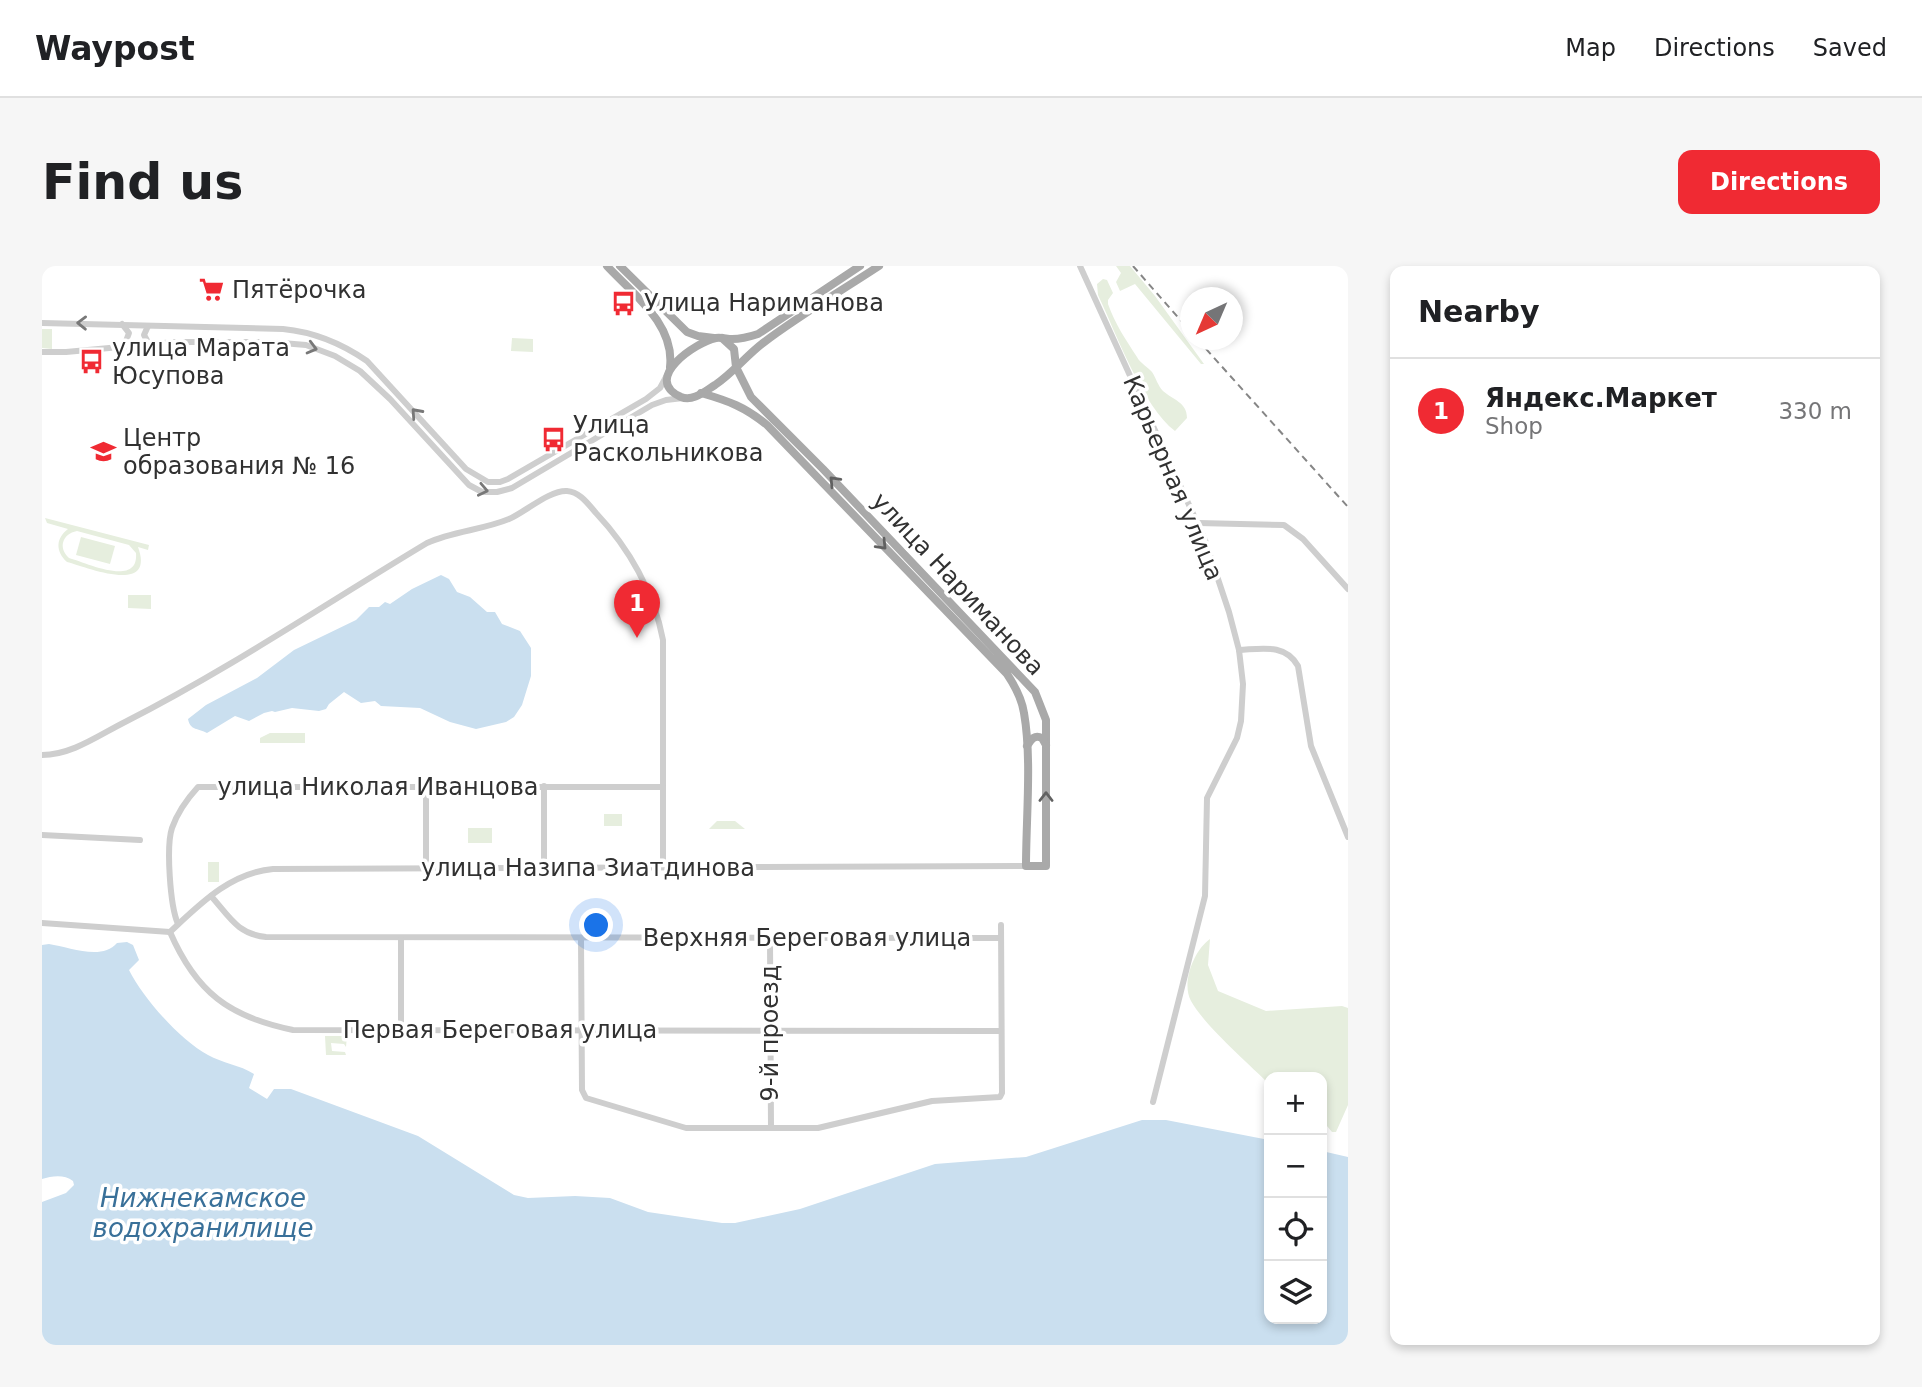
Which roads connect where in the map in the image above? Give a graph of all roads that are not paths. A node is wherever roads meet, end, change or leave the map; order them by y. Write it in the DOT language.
graph roads {
  1 [pos="607,266"];
  2 [pos="620,266"];
  3 [pos="860,266"];
  4 [pos="879,266"];
  5 [pos="1080,266"];
  6 [pos="42,323"];
  7 [pos="122,324"];
  8 [pos="148,326"];
  9 [pos="718,338"];
  10 [pos="149,344"];
  11 [pos="122,346"];
  12 [pos="42,352"];
  13 [pos="736,367"];
  14 [pos="668,371"];
  15 [pos="701,393"];
  16 [pos="685,398"];
  17 [pos="1198,523"];
  18 [pos="1348,589"];
  19 [pos="1238,650"];
  20 [pos="1027,747"];
  21 [pos="1046,748"];
  22 [pos="42,755"];
  23 [pos="426,786"];
  24 [pos="544,786"];
  25 [pos="663,787"];
  26 [pos="42,835"];
  27 [pos="1348,837"];
  28 [pos="140,840"];
  29 [pos="1026,866"];
  30 [pos="663,867"];
  31 [pos="544,868"];
  32 [pos="426,869"];
  33 [pos="211,896"];
  34 [pos="42,923"];
  35 [pos="178,924"];
  36 [pos="1001,925"];
  37 [pos="170,932"];
  38 [pos="401,938"];
  39 [pos="1000,938"];
  40 [pos="581,939"];
  41 [pos="770,939"];
  42 [pos="401,1030"];
  43 [pos="581,1030"];
  44 [pos="769,1030"];
  45 [pos="1001,1031"];
  46 [pos="1153,1102"];
  47 [pos="771,1128"];
  1 -- 14 [label="main road"];
  2 -- 9 [label="main road"];
  3 -- 9 [label="main road"];
  4 -- 13 [label="main road"];
  5 -- 17 [label="street, Карьерная улица"];
  7 -- 6 [label="street, one-way"];
  7 -- 8 [label="street"];
  7 -- 11 [label="street"];
  8 -- 10 [label="street"];
  14 -- 8 [label="street, one-way"];
  9 -- 13 [label="main road, улица Нариманова"];
  9 -- 14 [label="main road"];
  10 -- 11 [label="street"];
  10 -- 16 [label="street, one-way"];
  11 -- 12 [label="street"];
  13 -- 15 [label="main road"];
  21 -- 13 [label="main road, улица Нариманова, one-way"];
  14 -- 16 [label="main road"];
  15 -- 16 [label="main road"];
  15 -- 20 [label="main road, улица Нариманова, one-way"];
  17 -- 18 [label="street"];
  17 -- 19 [label="street, Карьерная улица"];
  19 -- 27 [label="street"];
  19 -- 46 [label="street, Карьерная улица"];
  20 -- 21 [label="main road"];
  20 -- 29 [label="main road, улица Нариманова"];
  29 -- 21 [label="main road, улица Нариманова, one-way"];
  22 -- 25 [label="street"];
  23 -- 24 [label="street, улица Николая Иванцова"];
  23 -- 32 [label="street"];
  23 -- 35 [label="street, улица Николая Иванцова"];
  24 -- 25 [label="street, улица Николая Иванцова"];
  24 -- 31 [label="street"];
  25 -- 30 [label="street"];
  26 -- 28 [label="street"];
  29 -- 30 [label="street, улица Назипа Зиатдинова"];
  30 -- 31 [label="street, улица Назипа Зиатдинова"];
  31 -- 32 [label="street, улица Назипа Зиатдинова"];
  32 -- 33 [label="street, улица Назипа Зиатдинова"];
  33 -- 35 [label="street, улица Назипа Зиатдинова"];
  33 -- 38 [label="street, Верхняя Береговая улица"];
  34 -- 37 [label="street"];
  35 -- 37 [label="street, улица Назипа Зиатдинова"];
  36 -- 39 [label="street"];
  37 -- 42 [label="street, Первая Береговая улица"];
  38 -- 40 [label="street, Верхняя Береговая улица"];
  38 -- 42 [label="street"];
  39 -- 41 [label="street, Верхняя Береговая улица"];
  39 -- 45 [label="street"];
  40 -- 41 [label="street, Верхняя Береговая улица"];
  40 -- 43 [label="street"];
  41 -- 44 [label="street, 9-й проезд"];
  42 -- 43 [label="street, Первая Береговая улица"];
  43 -- 44 [label="street, Первая Береговая улица"];
  43 -- 47 [label="street"];
  44 -- 45 [label="street, Первая Береговая улица"];
  44 -- 47 [label="street, 9-й проезд"];
  45 -- 47 [label="street"];
}
